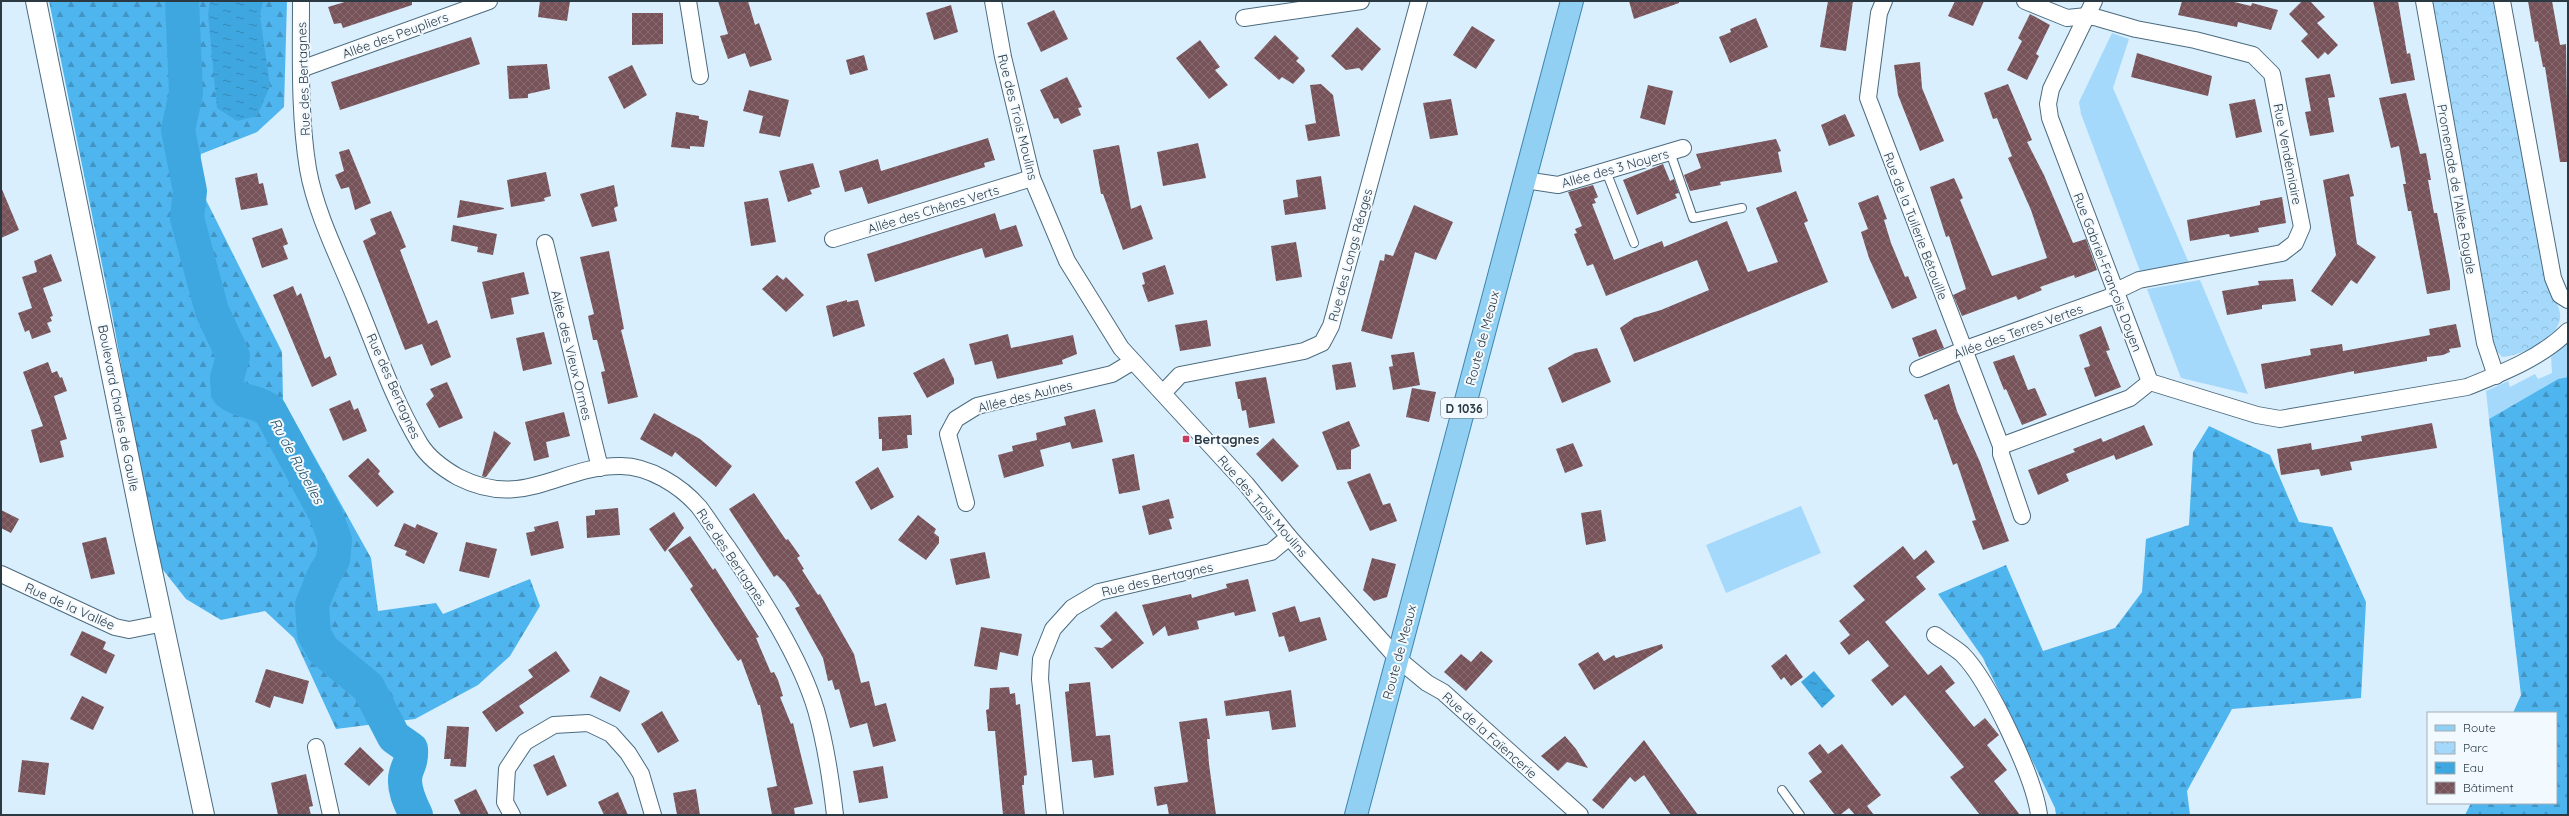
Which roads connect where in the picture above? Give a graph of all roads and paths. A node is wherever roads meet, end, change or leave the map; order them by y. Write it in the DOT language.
graph roads {
  1 [pos="36,1"];
  2 [pos="301,1"];
  3 [pos="489,1"];
  4 [pos="688,1"];
  5 [pos="993,1"];
  6 [pos="1361,1"];
  7 [pos="1417,1"];
  8 [pos="1572,1"];
  9 [pos="1884,1"];
  10 [pos="2025,1"];
  11 [pos="2094,1"];
  12 [pos="2424,1"];
  13 [pos="2502,1"];
  14 [pos="2087,16"];
  15 [pos="1244,18"];
  16 [pos="302,69"];
  17 [pos="700,76"];
  18 [pos="1676,150"];
  19 [pos="1606,171"];
  20 [pos="1032,178"];
  21 [pos="1524,180"];
  22 [pos="1742,208"];
  23 [pos="833,239"];
  24 [pos="545,243"];
  25 [pos="1634,243"];
  26 [pos="2116,291"];
  27 [pos="2568,300"];
  28 [pos="2568,331"];
  29 [pos="1963,350"];
  30 [pos="1132,362"];
  31 [pos="1918,369"];
  32 [pos="2496,376"];
  33 [pos="2150,382"];
  34 [pos="1163,393"];
  35 [pos="2001,446"];
  36 [pos="600,468"];
  37 [pos="966,503"];
  38 [pos="2022,516"];
  39 [pos="1289,537"];
  40 [pos="1,574"];
  41 [pos="164,623"];
  42 [pos="1934,635"];
  43 [pos="1398,658"];
  44 [pos="316,747"];
  45 [pos="1782,790"];
  46 [pos="204,815"];
  47 [pos="331,815"];
  48 [pos="512,815"];
  49 [pos="653,815"];
  50 [pos="835,815"];
  51 [pos="1055,815"];
  52 [pos="1356,815"];
  53 [pos="1580,815"];
  54 [pos="1800,815"];
  55 [pos="2039,815"];
  1 -- 41 [label="street, Boulevard Charles de Gaulle"];
  2 -- 16 [label="street, Rue des Bertagnes"];
  3 -- 16 [label="street, Allée des Peupliers"];
  4 -- 17 [label="street"];
  5 -- 20 [label="street, Rue des Trois Moulins"];
  6 -- 15 [label="street"];
  7 -- 34 [label="street, Rue des Longs Réages"];
  8 -- 21 [label="main road, Route de Meaux / D 1036"];
  9 -- 29 [label="street, Rue de la Tuilerie Bétouille"];
  10 -- 14 [label="street"];
  11 -- 14 [label="street, Rue Gabriel-François Doyen"];
  12 -- 32 [label="street, Promenade de l'Allée Royale"];
  13 -- 27 [label="street"];
  14 -- 26 [label="street, Rue Gabriel-François Doyen"];
  14 -- 26 [label="street, Rue Vendémiaire"];
  16 -- 36 [label="street, Rue des Bertagnes"];
  18 -- 19 [label="street, Allée des 3 Noyers"];
  18 -- 22 [label="lane"];
  19 -- 21 [label="street, Allée des 3 Noyers"];
  19 -- 25 [label="lane"];
  20 -- 23 [label="street, Allée des Chênes Verts"];
  20 -- 30 [label="street, Rue des Trois Moulins"];
  21 -- 43 [label="main road, Route de Meaux / D 1036"];
  24 -- 36 [label="street, Allée des Vieux Ormes"];
  26 -- 29 [label="street, Allée des Terres Vertes"];
  26 -- 33 [label="street, Rue Gabriel-François Doyen"];
  28 -- 32 [label="street"];
  29 -- 31 [label="street, Allée des Terres Vertes"];
  29 -- 35 [label="street, Rue de la Tuilerie Bétouille"];
  30 -- 34 [label="street, Rue des Trois Moulins"];
  30 -- 37 [label="street, Allée des Aulnes"];
  32 -- 33 [label="street"];
  33 -- 35 [label="street"];
  34 -- 39 [label="street, Rue des Trois Moulins"];
  35 -- 38 [label="street, Rue de la Tuilerie Bétouille"];
  36 -- 50 [label="street, Rue des Bertagnes"];
  39 -- 43 [label="street, Rue des Trois Moulins"];
  39 -- 51 [label="street, Rue des Bertagnes"];
  40 -- 41 [label="street, Rue de la Vallée"];
  41 -- 46 [label="street, Boulevard Charles de Gaulle"];
  42 -- 55 [label="street"];
  43 -- 52 [label="main road, Route de Meaux / D 1036"];
  43 -- 53 [label="street, Rue de la Faïencerie"];
  44 -- 47 [label="street"];
  45 -- 54 [label="lane"];
  48 -- 49 [label="street"];
}
